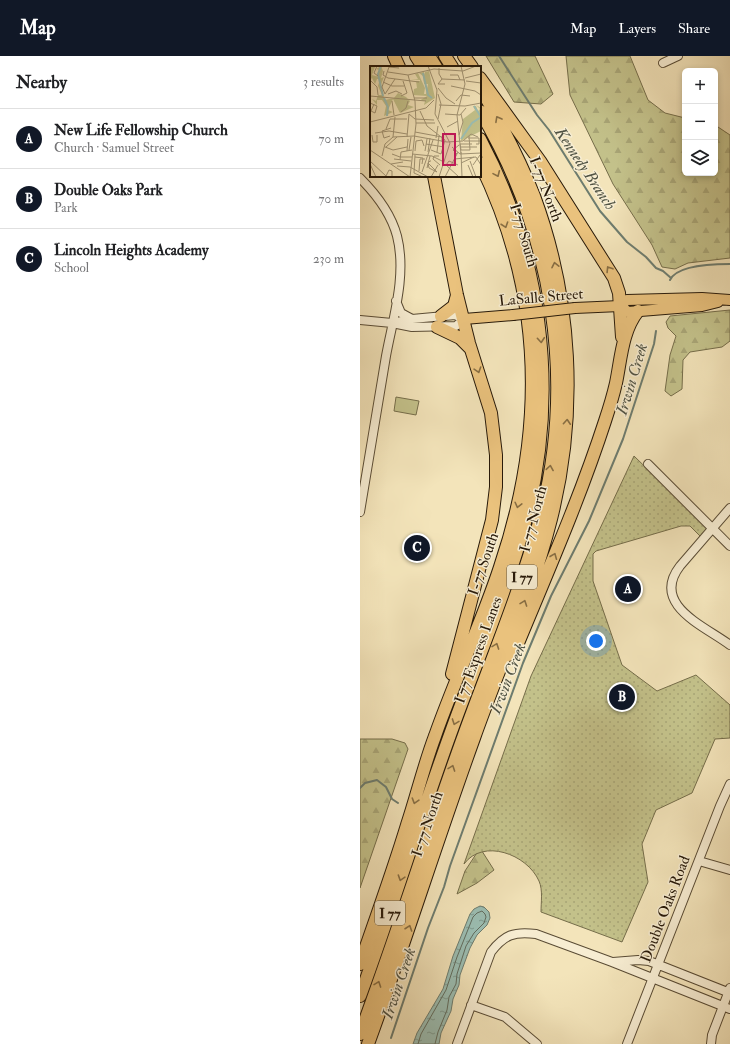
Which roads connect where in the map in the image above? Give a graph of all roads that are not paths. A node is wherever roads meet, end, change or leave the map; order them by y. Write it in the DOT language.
graph roads {
  1 [pos="394,56"];
  2 [pos="416,56"];
  3 [pos="429,56"];
  4 [pos="445,56"];
  5 [pos="463,56"];
  6 [pos="678,56"];
  7 [pos="663,63"];
  8 [pos="399,66"];
  9 [pos="422,66"];
  10 [pos="435,66"];
  11 [pos="451,66"];
  12 [pos="468,66"];
  13 [pos="471,66"];
  14 [pos="481,79"];
  15 [pos="481,89"];
  16 [pos="481,113"];
  17 [pos="481,141"];
  18 [pos="481,165"];
  19 [pos="434,177"];
  20 [pos="360,178"];
  21 [pos="457,295"];
  22 [pos="396,300"];
  23 [pos="727,300"];
  24 [pos="620,306"];
  25 [pos="638,311"];
  26 [pos="412,319"];
  27 [pos="464,319"];
  28 [pos="360,320"];
  29 [pos="439,322"];
  30 [pos="392,323"];
  31 [pos="623,347"];
  32 [pos="471,350"];
  33 [pos="648,464"];
  34 [pos="363,473"];
  35 [pos="730,508"];
  36 [pos="360,512"];
  37 [pos="712,528"];
  38 [pos="730,546"];
  39 [pos="730,645"];
  40 [pos="500,665"];
  41 [pos="434,737"];
  42 [pos="730,784"];
  43 [pos="727,799"];
  44 [pos="698,861"];
  45 [pos="730,870"];
  46 [pos="612,962"];
  47 [pos="360,964"];
  48 [pos="659,964"];
  49 [pos="653,979"];
  50 [pos="730,991"];
  51 [pos="360,996"];
  52 [pos="471,1005"];
  53 [pos="726,1008"];
  54 [pos="360,1034"];
  55 [pos="368,1044"];
  56 [pos="457,1044"];
  57 [pos="537,1044"];
  58 [pos="628,1044"];
  59 [pos="711,1044"];
  1 -- 8 [label="highway"];
  2 -- 9 [label="highway"];
  3 -- 10 [label="highway"];
  4 -- 11 [label="highway"];
  5 -- 12 [label="highway"];
  5 -- 13 [label="highway"];
  6 -- 7 [label="street"];
  24 -- 14 [label="highway, one-way"];
  40 -- 15 [label="highway, I-77 North / I 77, one-way"];
  54 -- 16 [label="highway, I 77 Express Lanes / I 77, one-way"];
  17 -- 51 [label="highway, I 77 Express Lanes / I 77, one-way"];
  18 -- 41 [label="highway, I-77 South / I 77, one-way"];
  19 -- 21 [label="highway"];
  20 -- 22 [label="street"];
  21 -- 27 [label="highway"];
  21 -- 29 [label="highway"];
  22 -- 26 [label="street"];
  22 -- 30 [label="street"];
  23 -- 24 [label="main road"];
  23 -- 25 [label="main road"];
  24 -- 25 [label="main road"];
  24 -- 27 [label="main road, LaSalle Street, bridge"];
  24 -- 31 [label="highway"];
  25 -- 31 [label="highway"];
  26 -- 29 [label="street, LaSalle Street"];
  26 -- 30 [label="street, LaSalle Street"];
  27 -- 29 [label="street, LaSalle Street"];
  27 -- 32 [label="highway"];
  28 -- 30 [label="street, LaSalle Street"];
  29 -- 30 [label="street, LaSalle Street"];
  29 -- 32 [label="highway"];
  30 -- 34 [label="street"];
  40 -- 31 [label="highway, one-way"];
  32 -- 41 [label="highway, one-way"];
  33 -- 37 [label="street"];
  34 -- 36 [label="street"];
  35 -- 37 [label="street"];
  37 -- 38 [label="street"];
  37 -- 39 [label="street"];
  55 -- 40 [label="highway, I-77 North / I 77, one-way"];
  41 -- 47 [label="highway, I-77 South / I 77, one-way"];
  42 -- 43 [label="street, Double Oaks Road"];
  43 -- 44 [label="street, Double Oaks Road"];
  44 -- 45 [label="street"];
  44 -- 48 [label="street, Double Oaks Road"];
  46 -- 48 [label="street"];
  46 -- 49 [label="street"];
  46 -- 52 [label="street"];
  48 -- 49 [label="street, Double Oaks Road"];
  48 -- 50 [label="street"];
  49 -- 53 [label="street"];
  49 -- 58 [label="street, Double Oaks Road"];
  50 -- 53 [label="street"];
  52 -- 56 [label="street"];
  52 -- 57 [label="street"];
  53 -- 59 [label="street"];
}
